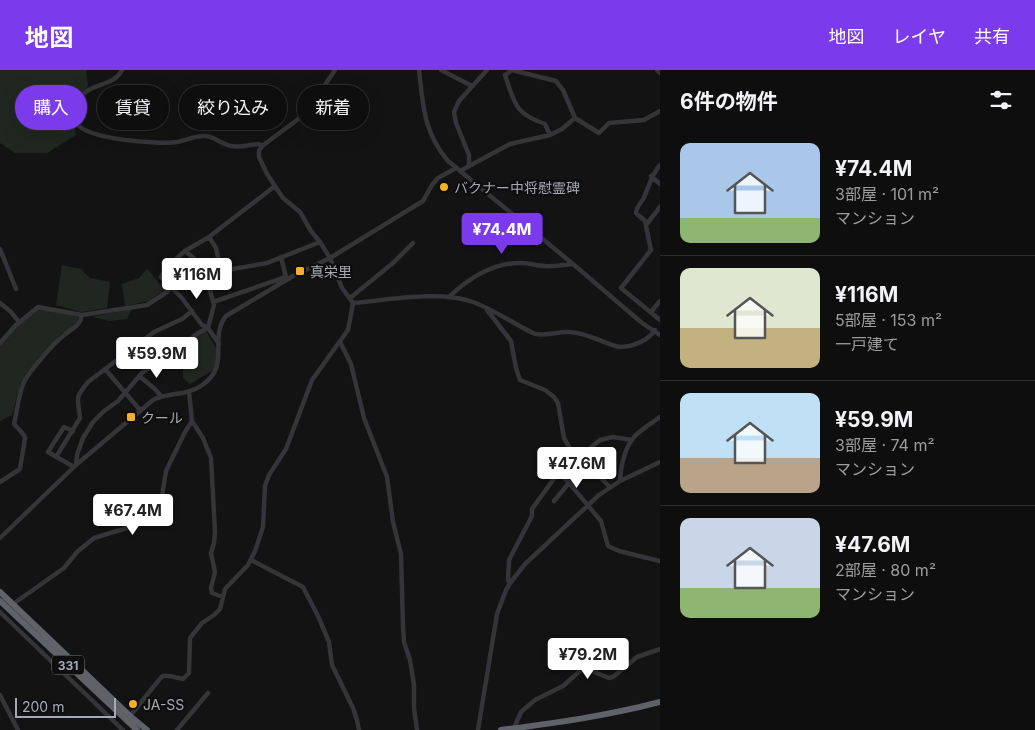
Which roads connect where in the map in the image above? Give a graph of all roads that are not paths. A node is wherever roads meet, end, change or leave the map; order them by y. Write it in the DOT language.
graph roads {
  1 [pos="122,70"];
  2 [pos="335,70"];
  3 [pos="419,70"];
  4 [pos="441,70"];
  5 [pos="487,70"];
  6 [pos="512,70"];
  7 [pos="658,70"];
  8 [pos="660,73"];
  9 [pos="472,86"];
  10 [pos="660,111"];
  11 [pos="575,118"];
  12 [pos="550,135"];
  13 [pos="262,146"];
  14 [pos="469,165"];
  15 [pos="660,165"];
  16 [pos="458,170"];
  17 [pos="651,176"];
  18 [pos="660,184"];
  19 [pos="275,186"];
  20 [pos="660,207"];
  21 [pos="646,225"];
  22 [pos="209,237"];
  23 [pos="320,242"];
  24 [pos="413,243"];
  25 [pos="0,249"];
  26 [pos="185,251"];
  27 [pos="281,257"];
  28 [pos="330,258"];
  29 [pos="573,264"];
  30 [pos="208,270"];
  31 [pos="221,271"];
  32 [pos="288,278"];
  33 [pos="172,287"];
  34 [pos="16,289"];
  35 [pos="449,297"];
  36 [pos="350,298"];
  37 [pos="660,301"];
  38 [pos="213,302"];
  39 [pos="0,303"];
  40 [pos="353,303"];
  41 [pos="486,308"];
  42 [pos="192,311"];
  43 [pos="651,312"];
  44 [pos="82,315"];
  45 [pos="660,320"];
  46 [pos="19,322"];
  47 [pos="208,328"];
  48 [pos="655,330"];
  49 [pos="660,335"];
  50 [pos="340,342"];
  51 [pos="0,343"];
  52 [pos="219,344"];
  53 [pos="105,369"];
  54 [pos="139,376"];
  55 [pos="189,392"];
  56 [pos="125,393"];
  57 [pos="161,396"];
  58 [pos="140,410"];
  59 [pos="660,416"];
  60 [pos="192,421"];
  61 [pos="73,431"];
  62 [pos="632,440"];
  63 [pos="56,457"];
  64 [pos="579,457"];
  65 [pos="660,462"];
  66 [pos="75,466"];
  67 [pos="589,466"];
  68 [pos="560,471"];
  69 [pos="620,481"];
  70 [pos="0,482"];
  71 [pos="569,483"];
  72 [pos="610,487"];
  73 [pos="554,501"];
  74 [pos="588,505"];
  75 [pos="0,538"];
  76 [pos="250,560"];
  77 [pos="660,561"];
  78 [pos="511,582"];
  79 [pos="0,592"];
  80 [pos="223,598"];
  81 [pos="0,601"];
  82 [pos="13,604"];
  83 [pos="0,612"];
  84 [pos="660,649"];
  85 [pos="54,652"];
  86 [pos="48,658"];
  87 [pos="78,674"];
  88 [pos="72,681"];
  89 [pos="208,693"];
  90 [pos="0,695"];
  91 [pos="660,702"];
  92 [pos="128,718"];
  93 [pos="514,728"];
  94 [pos="18,730"];
  95 [pos="123,730"];
  96 [pos="137,730"];
  97 [pos="147,730"];
  98 [pos="177,730"];
  99 [pos="359,730"];
  100 [pos="417,730"];
  101 [pos="478,730"];
  102 [pos="501,730"];
  1 -- 13 [label="street"];
  2 -- 13 [label="street"];
  3 -- 16 [label="street"];
  4 -- 9 [label="street"];
  5 -- 9 [label="street"];
  6 -- 11 [label="street"];
  6 -- 12 [label="street"];
  7 -- 8 [label="street"];
  9 -- 14 [label="street"];
  10 -- 11 [label="street"];
  11 -- 12 [label="street"];
  12 -- 14 [label="street"];
  13 -- 19 [label="street"];
  14 -- 16 [label="street"];
  15 -- 17 [label="street"];
  16 -- 28 [label="street"];
  16 -- 29 [label="street"];
  17 -- 18 [label="street"];
  17 -- 21 [label="street"];
  19 -- 22 [label="street"];
  19 -- 23 [label="street"];
  20 -- 21 [label="street"];
  21 -- 43 [label="street"];
  22 -- 26 [label="street"];
  22 -- 31 [label="street"];
  23 -- 27 [label="street"];
  23 -- 28 [label="street"];
  24 -- 36 [label="street"];
  25 -- 34 [label="street"];
  26 -- 30 [label="street"];
  26 -- 33 [label="street"];
  27 -- 31 [label="street"];
  27 -- 32 [label="street"];
  28 -- 32 [label="street"];
  28 -- 36 [label="street"];
  29 -- 35 [label="street"];
  29 -- 48 [label="street"];
  30 -- 31 [label="street"];
  30 -- 33 [label="street"];
  31 -- 38 [label="street"];
  32 -- 38 [label="street"];
  32 -- 52 [label="street"];
  33 -- 42 [label="street"];
  33 -- 44 [label="street"];
  35 -- 40 [label="street"];
  35 -- 41 [label="street"];
  36 -- 40 [label="street"];
  37 -- 43 [label="street"];
  38 -- 47 [label="street"];
  39 -- 46 [label="street"];
  40 -- 50 [label="street"];
  41 -- 48 [label="street"];
  41 -- 64 [label="street"];
  42 -- 47 [label="street"];
  42 -- 53 [label="street"];
  43 -- 45 [label="street"];
  44 -- 46 [label="street"];
  44 -- 70 [label="street"];
  46 -- 51 [label="street"];
  47 -- 52 [label="street"];
  47 -- 54 [label="street"];
  48 -- 49 [label="street"];
  50 -- 76 [label="street"];
  50 -- 100 [label="street"];
  52 -- 55 [label="street"];
  53 -- 56 [label="street"];
  53 -- 61 [label="street"];
  54 -- 56 [label="street"];
  54 -- 57 [label="street"];
  55 -- 57 [label="street"];
  55 -- 60 [label="street"];
  56 -- 58 [label="street"];
  56 -- 66 [label="street"];
  57 -- 58 [label="street"];
  58 -- 66 [label="street"];
  59 -- 62 [label="street"];
  60 -- 80 [label="street"];
  60 -- 82 [label="street"];
  61 -- 63 [label="street"];
  61 -- 63 [label="street"];
  62 -- 64 [label="street"];
  62 -- 69 [label="street"];
  63 -- 66 [label="street"];
  64 -- 67 [label="street"];
  64 -- 68 [label="street"];
  65 -- 69 [label="street"];
  66 -- 75 [label="street"];
  67 -- 71 [label="street"];
  67 -- 72 [label="street"];
  68 -- 71 [label="street"];
  68 -- 78 [label="street"];
  69 -- 72 [label="street"];
  71 -- 73 [label="street"];
  71 -- 74 [label="street"];
  72 -- 74 [label="street"];
  74 -- 77 [label="street"];
  74 -- 78 [label="street"];
  76 -- 80 [label="street"];
  76 -- 99 [label="street"];
  78 -- 101 [label="street"];
  79 -- 82 [label="highway, 331"];
  80 -- 92 [label="street"];
  81 -- 85 [label="highway, 331"];
  82 -- 92 [label="highway, 331"];
  83 -- 86 [label="street"];
  84 -- 93 [label="street"];
  85 -- 86 [label="street"];
  85 -- 87 [label="highway, 331"];
  86 -- 88 [label="street"];
  87 -- 88 [label="street"];
  87 -- 92 [label="highway, 331"];
  88 -- 95 [label="street"];
  89 -- 98 [label="street"];
  90 -- 94 [label="street"];
  91 -- 93 [label="highway"];
  92 -- 96 [label="highway, 331"];
  92 -- 97 [label="highway, 331"];
  93 -- 102 [label="highway"];
}
